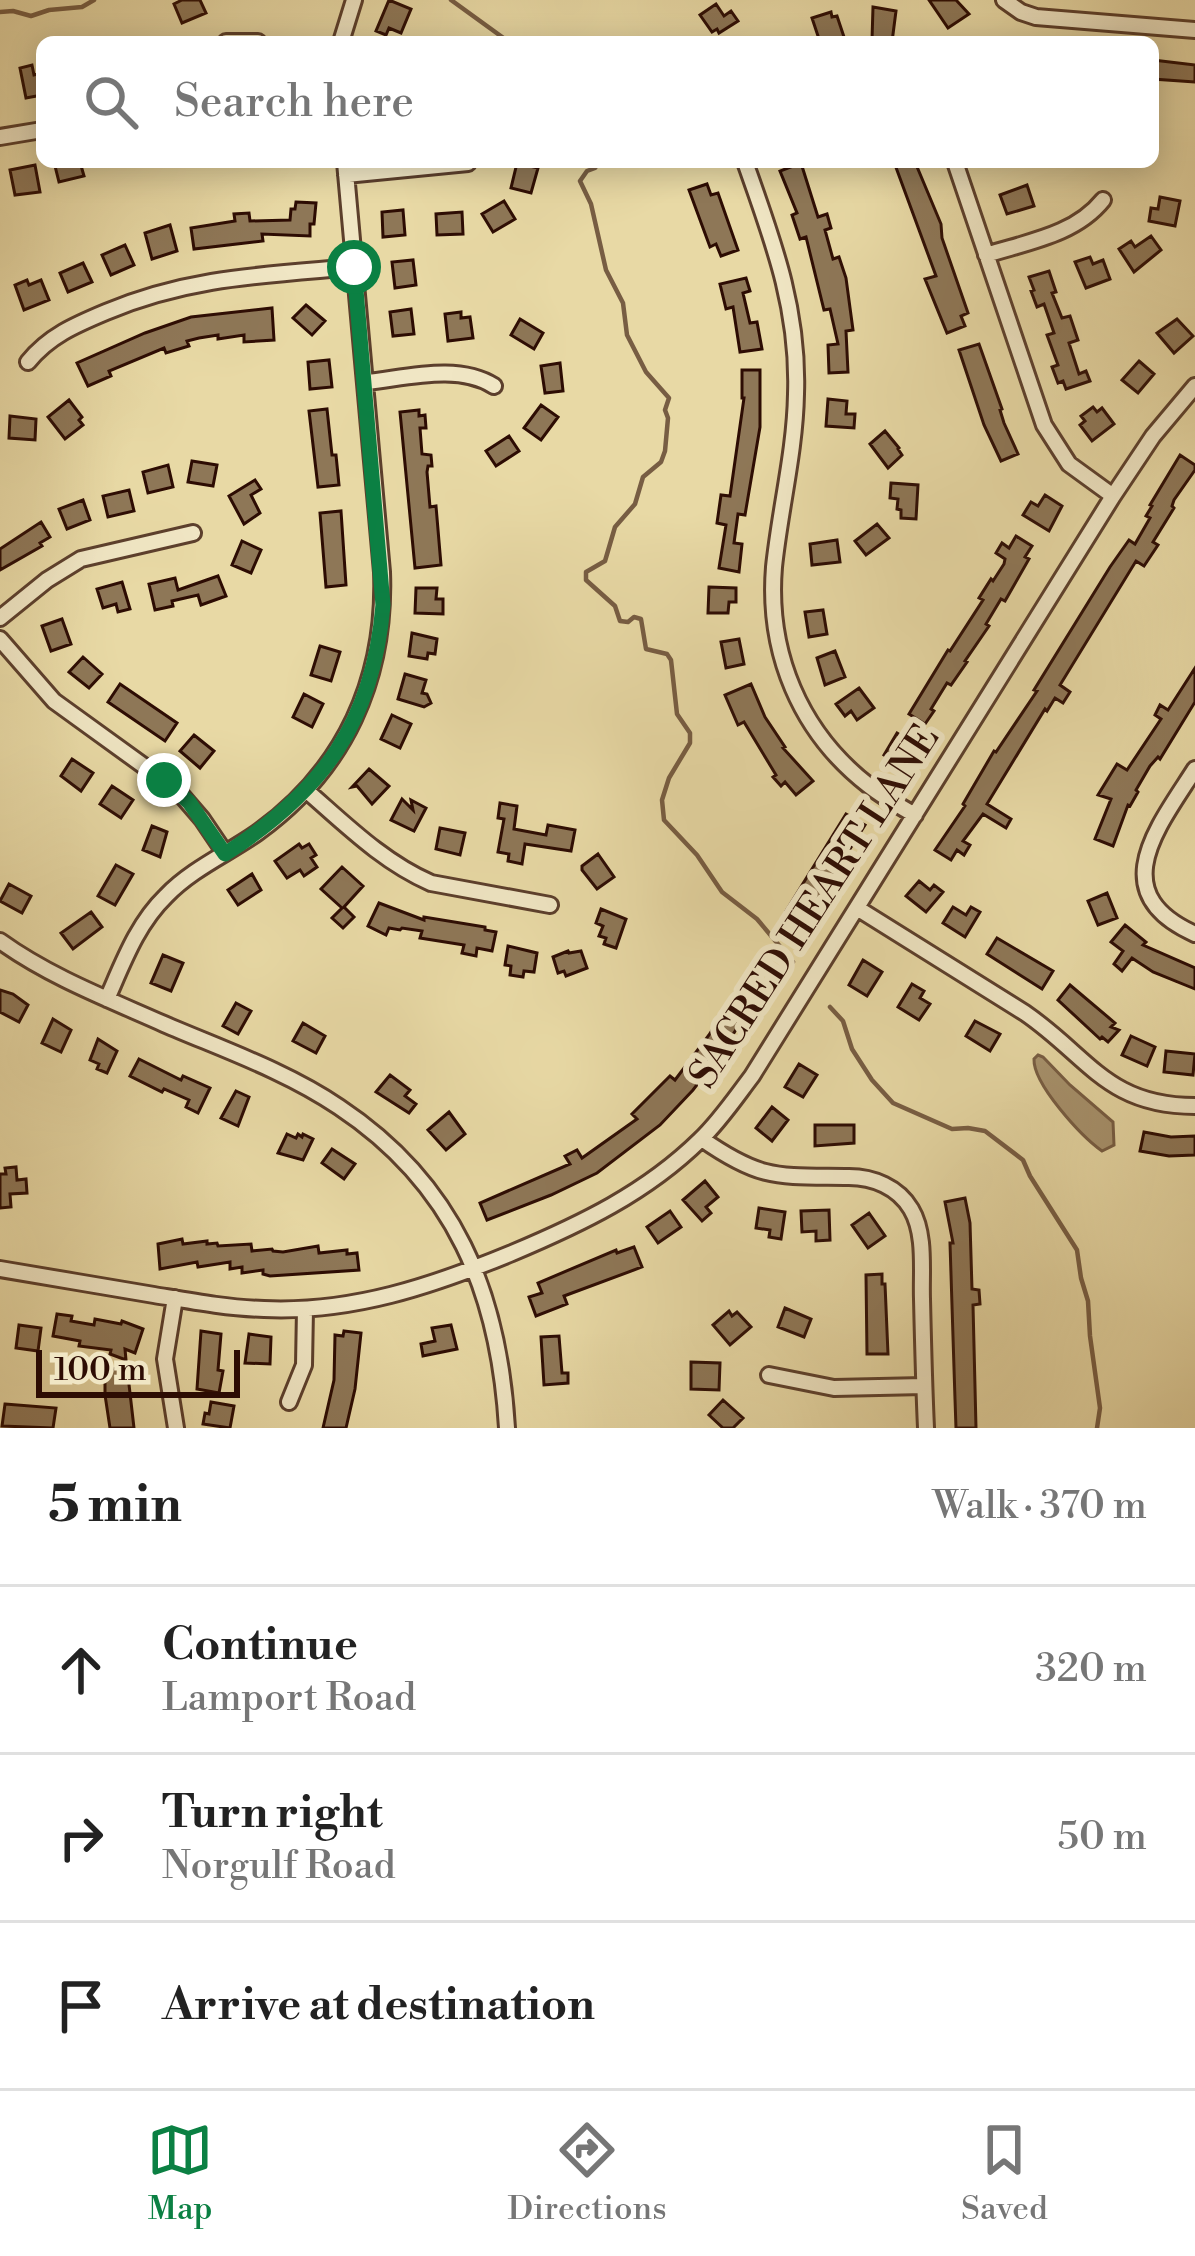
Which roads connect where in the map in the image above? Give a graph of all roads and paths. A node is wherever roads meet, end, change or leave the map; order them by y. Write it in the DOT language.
graph roads {
  1 [pos="354,0"];
  2 [pos="1004,0"];
  3 [pos="1195,30"];
  4 [pos="343,36"];
  5 [pos="36,131"];
  6 [pos="0,137"];
  7 [pos="346,168"];
  8 [pos="747,168"];
  9 [pos="957,168"];
  10 [pos="1103,200"];
  11 [pos="986,255"];
  12 [pos="354,267"];
  13 [pos="28,362"];
  14 [pos="366,382"];
  15 [pos="494,386"];
  16 [pos="1195,386"];
  17 [pos="1113,496"];
  18 [pos="193,533"];
  19 [pos="0,618"];
  20 [pos="0,639"];
  21 [pos="1195,769"];
  22 [pos="307,791"];
  23 [pos="915,815"];
  24 [pos="225,854"];
  25 [pos="550,905"];
  26 [pos="856,908"];
  27 [pos="1195,934"];
  28 [pos="0,941"];
  29 [pos="107,999"];
  30 [pos="1195,1106"];
  31 [pos="702,1139"];
  32 [pos="474,1268"];
  33 [pos="0,1269"];
  34 [pos="175,1298"];
  35 [pos="305,1309"];
  36 [pos="769,1375"];
  37 [pos="924,1386"];
  38 [pos="289,1402"];
  39 [pos="176,1428"];
  40 [pos="507,1428"];
  41 [pos="926,1428"];
  1 -- 4 [label="street"];
  2 -- 3 [label="street"];
  5 -- 6 [label="street"];
  7 -- 12 [label="street"];
  8 -- 23 [label="street"];
  9 -- 11 [label="street"];
  10 -- 11 [label="street"];
  11 -- 17 [label="street"];
  12 -- 13 [label="street"];
  12 -- 14 [label="street"];
  14 -- 15 [label="street"];
  14 -- 22 [label="street"];
  16 -- 17 [label="street, SACRED HEART LANE"];
  17 -- 23 [label="street, SACRED HEART LANE"];
  18 -- 19 [label="street"];
  20 -- 24 [label="street"];
  21 -- 27 [label="street"];
  22 -- 24 [label="street"];
  22 -- 25 [label="street"];
  23 -- 26 [label="street, SACRED HEART LANE"];
  24 -- 29 [label="street"];
  26 -- 30 [label="street"];
  26 -- 31 [label="street, SACRED HEART LANE"];
  28 -- 29 [label="street"];
  29 -- 32 [label="street"];
  31 -- 32 [label="street, SACRED HEART LANE"];
  31 -- 37 [label="street"];
  32 -- 35 [label="street, SACRED HEART LANE"];
  32 -- 40 [label="street"];
  33 -- 34 [label="street, SACRED HEART LANE"];
  34 -- 35 [label="street, SACRED HEART LANE"];
  34 -- 39 [label="street"];
  35 -- 38 [label="street"];
  36 -- 37 [label="street"];
  37 -- 41 [label="street"];
}
